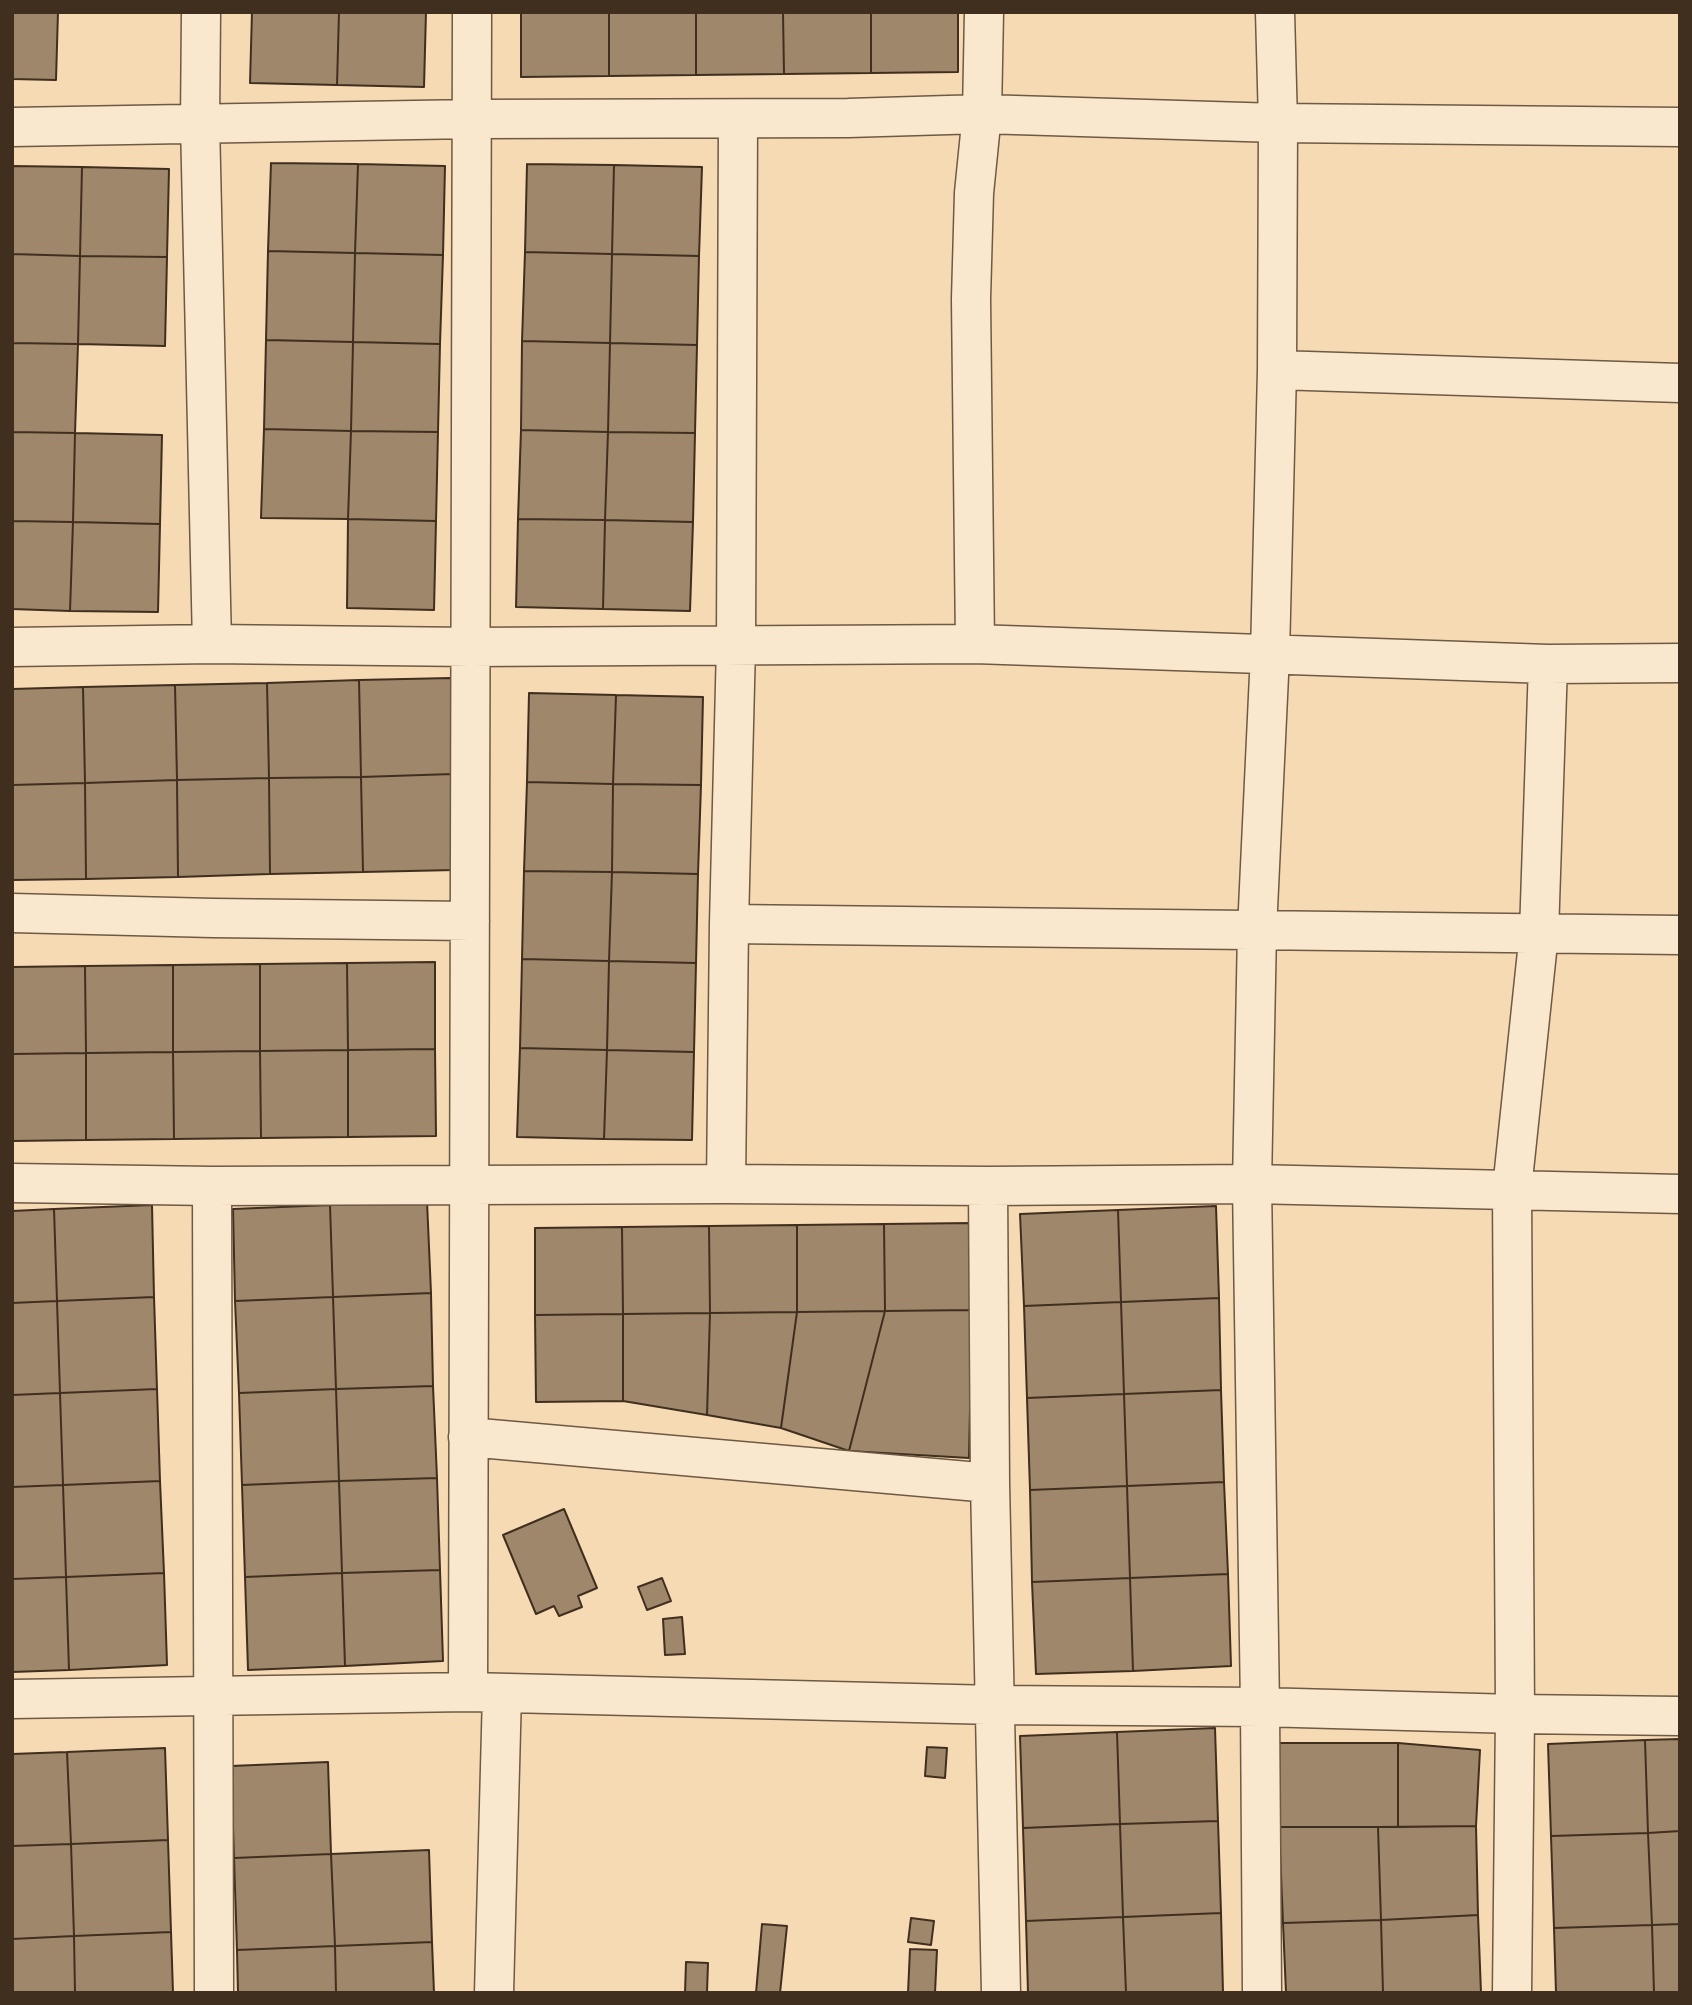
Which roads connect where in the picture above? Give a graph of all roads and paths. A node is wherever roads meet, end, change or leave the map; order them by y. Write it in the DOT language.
graph roads {
  1 [pos="201,12"];
  2 [pos="472,12"];
  3 [pos="984,12"];
  4 [pos="1275,12"];
  5 [pos="982,114"];
  6 [pos="472,119"];
  7 [pos="738,119"];
  8 [pos="200,123"];
  9 [pos="1278,123"];
  10 [pos="12,127"];
  11 [pos="1680,127"];
  12 [pos="1277,370"];
  13 [pos="1680,383"];
  14 [pos="975,644"];
  15 [pos="212,645"];
  16 [pos="736,645"];
  17 [pos="12,647"];
  18 [pos="470,647"];
  19 [pos="1269,654"];
  20 [pos="1680,663"];
  21 [pos="1548,664"];
  22 [pos="12,913"];
  23 [pos="470,921"];
  24 [pos="729,924"];
  25 [pos="1256,930"];
  26 [pos="1539,933"];
  27 [pos="1680,935"];
  28 [pos="12,1183"];
  29 [pos="469,1184"];
  30 [pos="726,1184"];
  31 [pos="1252,1184"];
  32 [pos="212,1186"];
  33 [pos="988,1186"];
  34 [pos="1512,1189"];
  35 [pos="1680,1194"];
  36 [pos="468,1437"];
  37 [pos="990,1483"];
  38 [pos="485,1692"];
  39 [pos="214,1697"];
  40 [pos="12,1699"];
  41 [pos="995,1705"];
  42 [pos="1260,1707"];
  43 [pos="1515,1714"];
  44 [pos="1680,1716"];
  45 [pos="214,1993"];
  46 [pos="494,1993"];
  47 [pos="1001,1993"];
  48 [pos="1262,1993"];
  49 [pos="1512,1993"];
  1 -- 8 [label="street"];
  2 -- 6 [label="street"];
  3 -- 5 [label="street"];
  4 -- 9 [label="street"];
  5 -- 7 [label="street"];
  5 -- 9 [label="street"];
  5 -- 14 [label="street"];
  6 -- 7 [label="street"];
  6 -- 8 [label="street"];
  6 -- 18 [label="street"];
  7 -- 16 [label="street"];
  8 -- 10 [label="street"];
  8 -- 15 [label="street"];
  9 -- 11 [label="street"];
  9 -- 12 [label="street"];
  12 -- 13 [label="street"];
  12 -- 19 [label="street"];
  14 -- 16 [label="street"];
  14 -- 19 [label="street"];
  15 -- 17 [label="street"];
  15 -- 18 [label="street"];
  16 -- 18 [label="street"];
  16 -- 24 [label="street"];
  18 -- 23 [label="street"];
  19 -- 21 [label="street"];
  19 -- 25 [label="street"];
  20 -- 21 [label="street"];
  21 -- 26 [label="street"];
  22 -- 23 [label="street"];
  23 -- 29 [label="street"];
  24 -- 25 [label="street"];
  24 -- 30 [label="street"];
  25 -- 26 [label="street"];
  25 -- 31 [label="street"];
  26 -- 27 [label="street"];
  26 -- 34 [label="street"];
  28 -- 32 [label="street"];
  29 -- 30 [label="street"];
  29 -- 32 [label="street"];
  29 -- 36 [label="street"];
  30 -- 33 [label="street"];
  31 -- 33 [label="street"];
  31 -- 34 [label="street"];
  31 -- 42 [label="street"];
  32 -- 39 [label="street"];
  33 -- 37 [label="street"];
  34 -- 35 [label="street"];
  34 -- 43 [label="street"];
  36 -- 37 [label="street"];
  36 -- 38 [label="street"];
  37 -- 41 [label="street"];
  38 -- 39 [label="street"];
  38 -- 41 [label="street"];
  38 -- 46 [label="street"];
  39 -- 40 [label="street"];
  39 -- 45 [label="street"];
  41 -- 42 [label="street"];
  41 -- 47 [label="street"];
  42 -- 43 [label="street"];
  42 -- 48 [label="street"];
  43 -- 44 [label="street"];
  43 -- 49 [label="street"];
}
